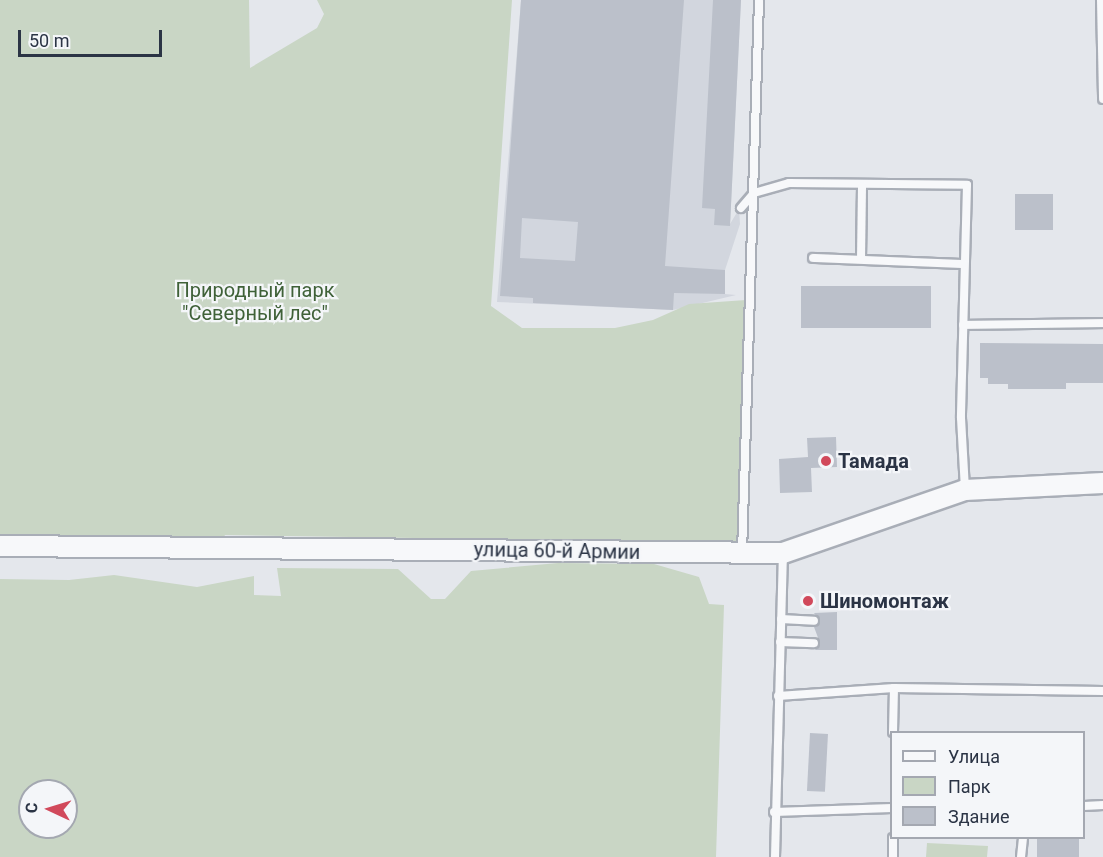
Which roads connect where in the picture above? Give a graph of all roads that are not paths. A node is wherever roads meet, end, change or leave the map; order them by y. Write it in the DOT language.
graph roads {
  1 [pos="759,0"];
  2 [pos="1101,0"];
  3 [pos="1103,99"];
  4 [pos="862,186"];
  5 [pos="754,193"];
  6 [pos="741,208"];
  7 [pos="813,258"];
  8 [pos="861,259"];
  9 [pos="964,264"];
  10 [pos="1103,323"];
  11 [pos="963,325"];
  12 [pos="1103,483"];
  13 [pos="965,490"];
  14 [pos="0,546"];
  15 [pos="783,553"];
  16 [pos="742,554"];
  17 [pos="781,619"];
  18 [pos="814,621"];
  19 [pos="780,642"];
  20 [pos="814,643"];
  21 [pos="894,688"];
  22 [pos="1103,692"];
  23 [pos="778,696"];
  24 [pos="893,731"];
  25 [pos="1103,805"];
  26 [pos="1085,806"];
  27 [pos="890,808"];
  28 [pos="774,812"];
  29 [pos="893,839"];
  30 [pos="1023,839"];
  31 [pos="775,857"];
  32 [pos="893,857"];
  33 [pos="1022,857"];
  1 -- 5 [label="lane"];
  2 -- 3 [label="lane"];
  4 -- 5 [label="lane"];
  4 -- 8 [label="lane"];
  4 -- 9 [label="lane"];
  5 -- 6 [label="lane"];
  5 -- 16 [label="lane"];
  7 -- 8 [label="lane"];
  8 -- 9 [label="lane"];
  9 -- 11 [label="lane"];
  10 -- 11 [label="lane"];
  11 -- 13 [label="lane"];
  12 -- 13 [label="street, улица 60-й Армии"];
  13 -- 15 [label="street, улица 60-й Армии"];
  14 -- 16 [label="street, улица 60-й Армии"];
  15 -- 16 [label="street, улица 60-й Армии"];
  15 -- 17 [label="lane"];
  17 -- 18 [label="lane"];
  17 -- 19 [label="lane"];
  19 -- 20 [label="lane"];
  19 -- 23 [label="lane"];
  21 -- 22 [label="lane"];
  21 -- 23 [label="lane"];
  21 -- 24 [label="lane"];
  23 -- 28 [label="lane"];
  25 -- 26 [label="lane"];
  27 -- 28 [label="lane"];
  28 -- 31 [label="lane"];
  29 -- 32 [label="lane"];
  30 -- 33 [label="lane"];
}
